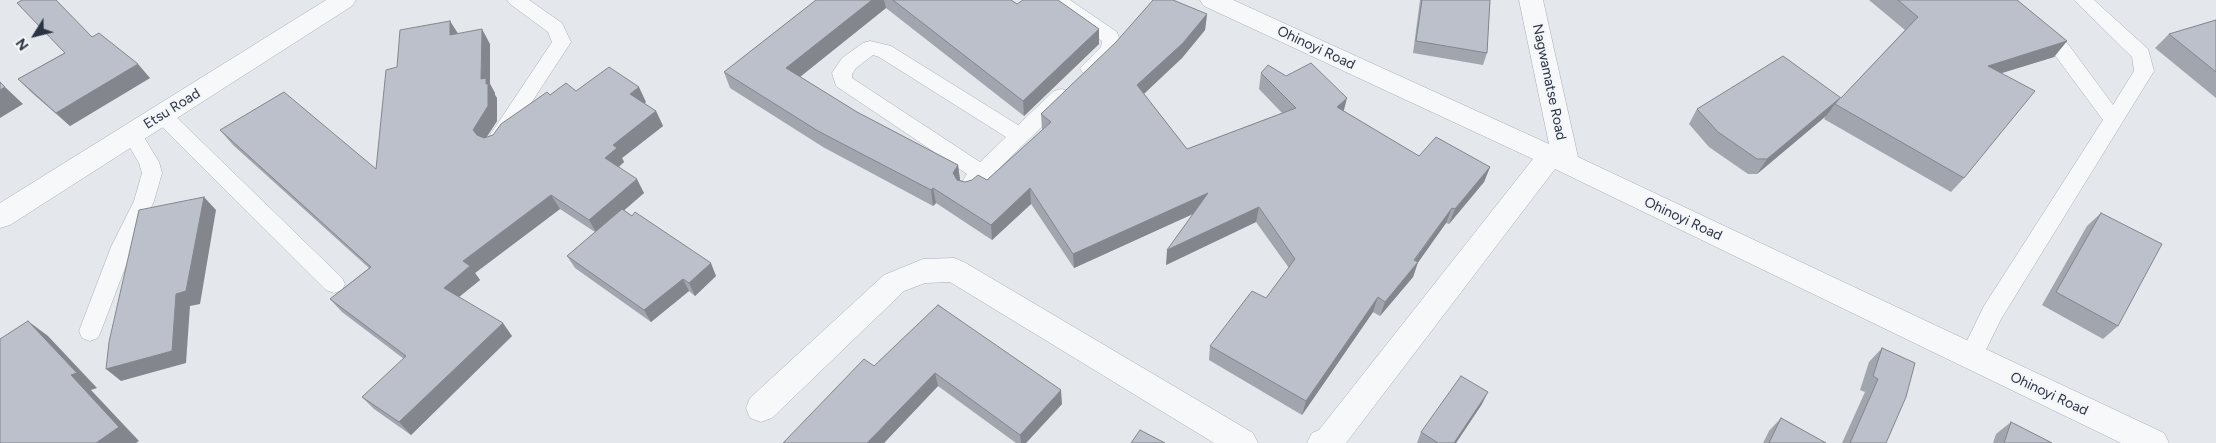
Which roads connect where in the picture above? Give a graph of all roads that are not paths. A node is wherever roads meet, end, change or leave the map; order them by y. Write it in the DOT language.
graph roads {
  1 [pos="344,0"];
  2 [pos="516,0"];
  3 [pos="1059,0"];
  4 [pos="1212,0"];
  5 [pos="1532,0"];
  6 [pos="2000,0"];
  7 [pos="2083,0"];
  8 [pos="162,115"];
  9 [pos="2114,121"];
  10 [pos="132,134"];
  11 [pos="1020,136"];
  12 [pos="494,143"];
  13 [pos="1558,160"];
  14 [pos="981,173"];
  15 [pos="967,187"];
  16 [pos="0,217"];
  17 [pos="334,284"];
  18 [pos="90,331"];
  19 [pos="1971,357"];
  20 [pos="761,408"];
  21 [pos="1242,443"];
  22 [pos="1323,443"];
  23 [pos="2152,443"];
  1 -- 8 [label="street, Etsu Road"];
  2 -- 12 [label="lane"];
  3 -- 11 [label="lane"];
  4 -- 13 [label="street, Ohinoyi Road"];
  5 -- 13 [label="street, Nagwamatse Road"];
  6 -- 9 [label="lane"];
  7 -- 9 [label="lane"];
  8 -- 10 [label="street, Etsu Road"];
  8 -- 17 [label="lane"];
  9 -- 19 [label="lane"];
  10 -- 16 [label="street, Etsu Road"];
  10 -- 18 [label="lane"];
  11 -- 14 [label="lane"];
  11 -- 14 [label="lane"];
  13 -- 19 [label="street, Ohinoyi Road"];
  13 -- 22 [label="street"];
  14 -- 15 [label="lane"];
  19 -- 23 [label="street, Ohinoyi Road"];
  20 -- 21 [label="street"];
}
